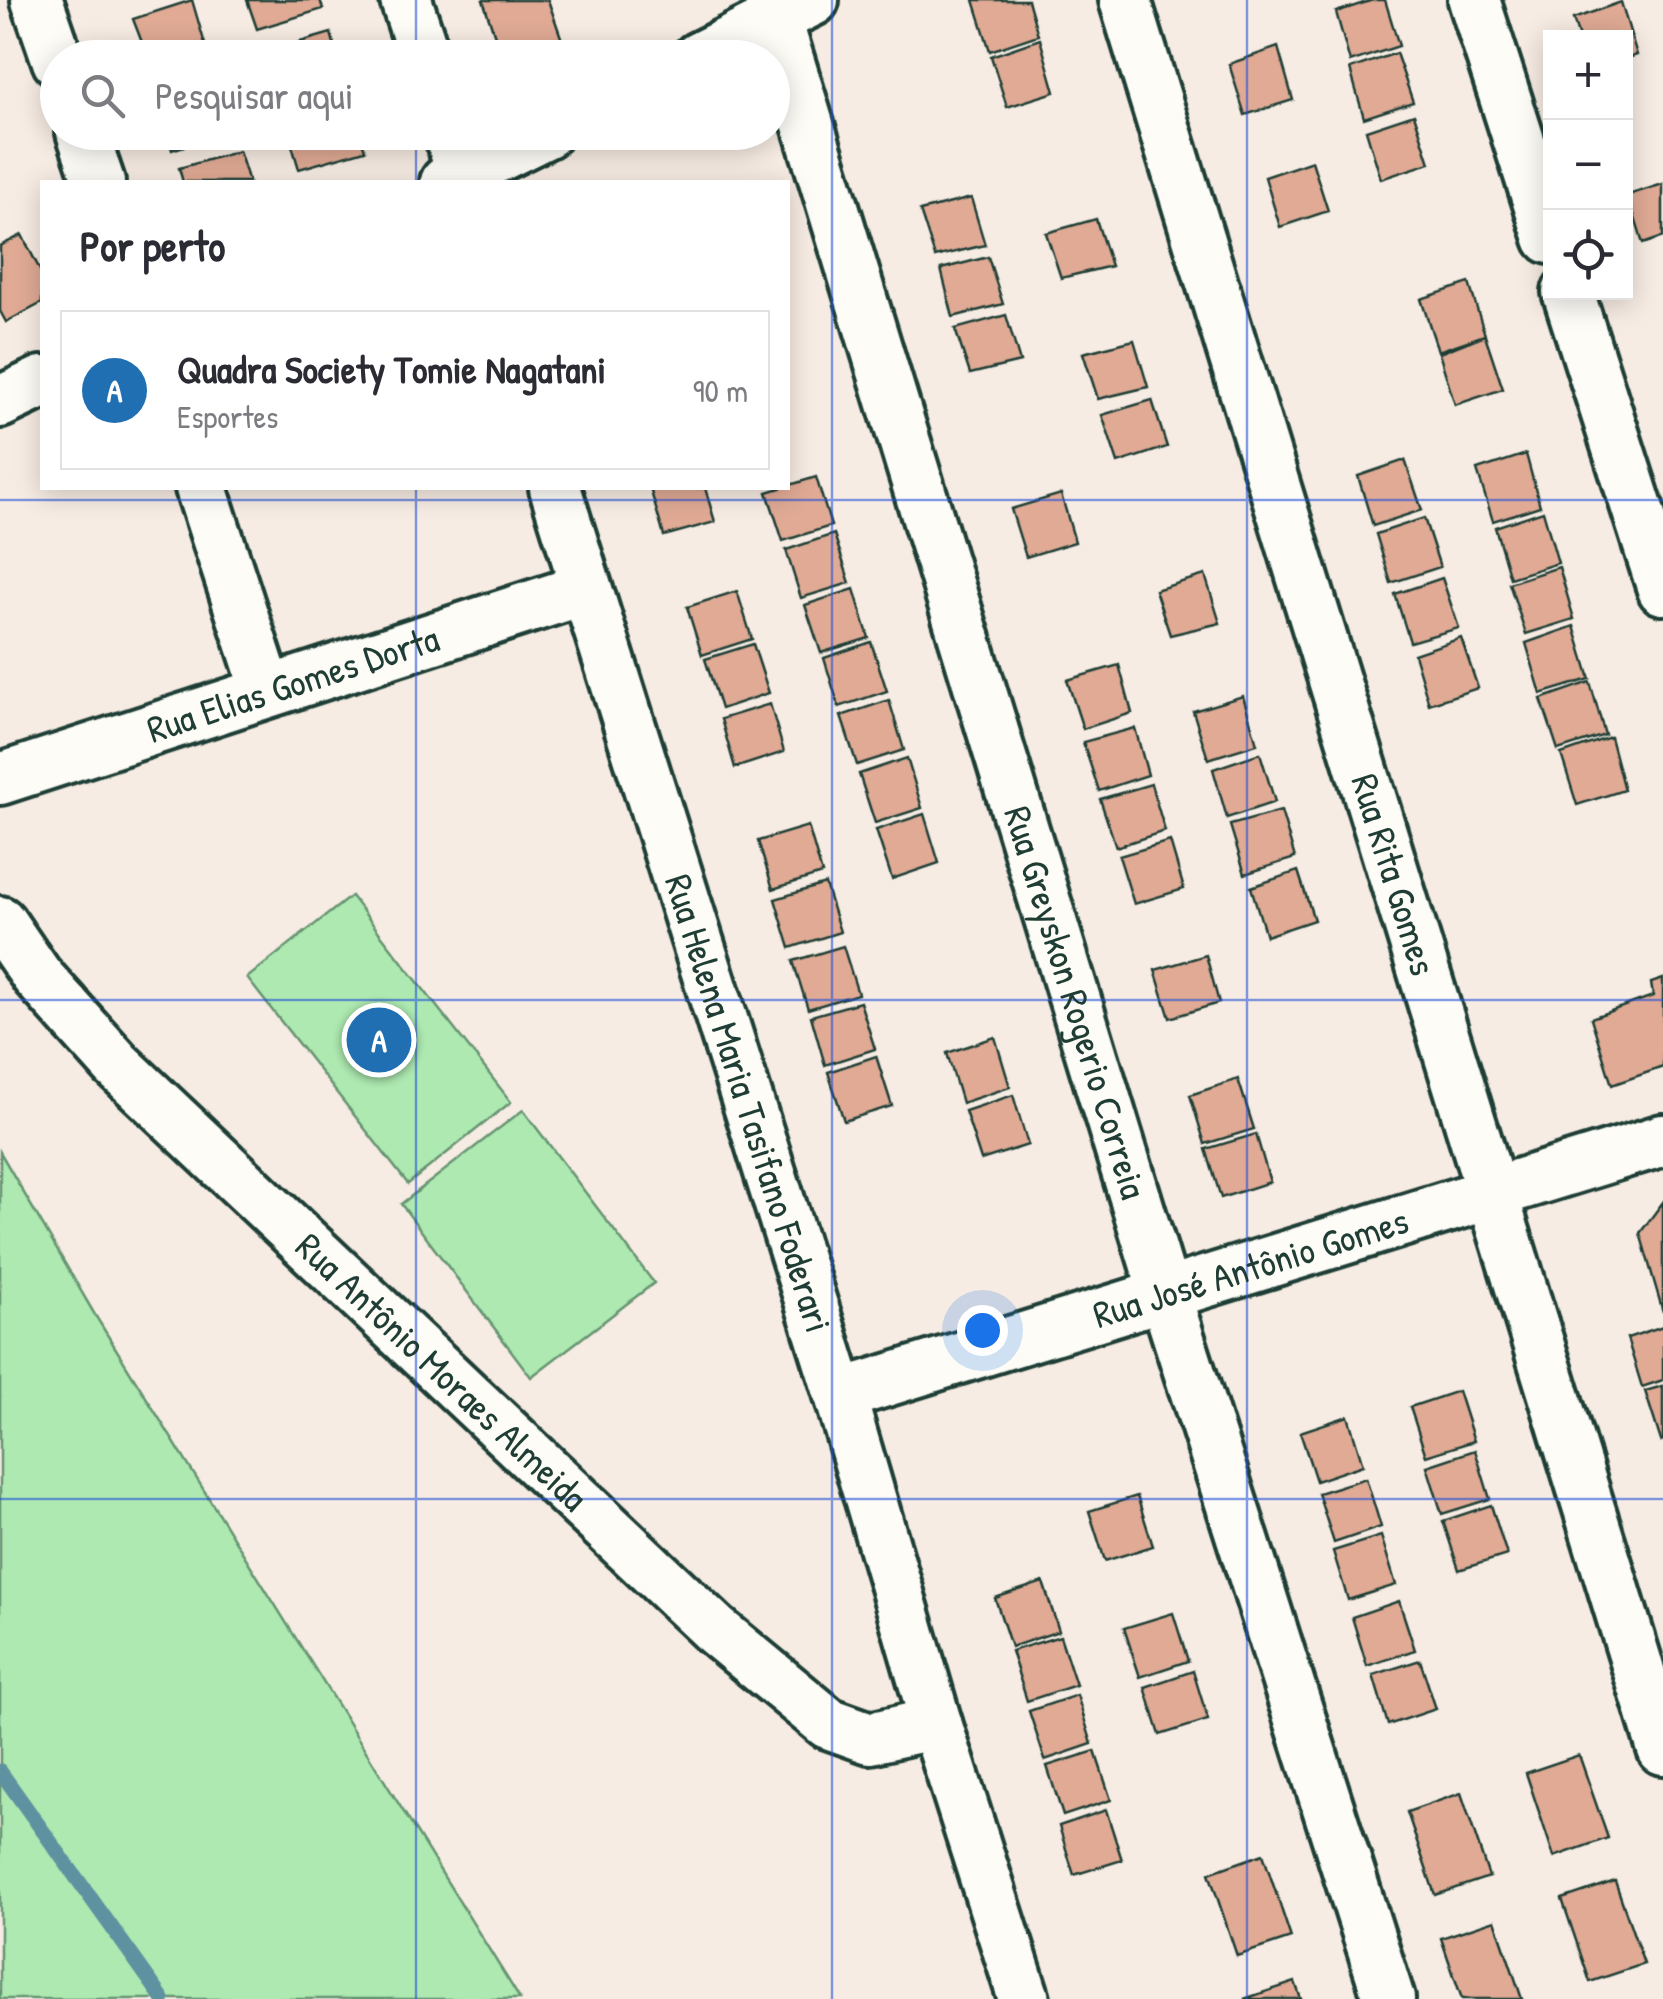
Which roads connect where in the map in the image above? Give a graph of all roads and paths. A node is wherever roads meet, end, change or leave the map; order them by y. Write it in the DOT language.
graph roads {
  1 [pos="37,0"];
  2 [pos="406,0"];
  3 [pos="1125,0"];
  4 [pos="1474,0"];
  5 [pos="786,6"];
  6 [pos="51,40"];
  7 [pos="419,40"];
  8 [pos="728,40"];
  9 [pos="88,150"];
  10 [pos="500,150"];
  11 [pos="455,168"];
  12 [pos="98,180"];
  13 [pos="1543,216"];
  14 [pos="1571,300"];
  15 [pos="40,383"];
  16 [pos="0,402"];
  17 [pos="201,490"];
  18 [pos="556,490"];
  19 [pos="1663,588"];
  20 [pos="586,590"];
  21 [pos="267,692"];
  22 [pos="0,779"];
  23 [pos="0,922"];
  24 [pos="1663,1140"];
  25 [pos="1490,1192"];
  26 [pos="1164,1292"];
  27 [pos="840,1395"];
  28 [pos="936,1724"];
  29 [pos="1663,1750"];
  30 [pos="1024,1999"];
  31 [pos="1389,1999"];
  1 -- 6 [label="street"];
  2 -- 7 [label="street"];
  3 -- 25 [label="street, Rua Rita Gomes"];
  4 -- 13 [label="street"];
  5 -- 8 [label="street"];
  5 -- 26 [label="street, Rua Greyskon Rogerio Correia"];
  9 -- 12 [label="street"];
  10 -- 11 [label="street"];
  14 -- 19 [label="street"];
  15 -- 16 [label="street"];
  17 -- 21 [label="street"];
  18 -- 20 [label="street, Rua Helena Maria Tasifano Foderari"];
  20 -- 21 [label="street, Rua Elias Gomes Dorta"];
  20 -- 27 [label="street, Rua Helena Maria Tasifano Foderari"];
  21 -- 22 [label="street, Rua Elias Gomes Dorta"];
  23 -- 28 [label="street, Rua Antônio Moraes Almeida"];
  24 -- 25 [label="street, Rua José Antônio Gomes"];
  25 -- 26 [label="street, Rua José Antônio Gomes"];
  25 -- 29 [label="street, Rua Rita Gomes"];
  26 -- 27 [label="street, Rua José Antônio Gomes"];
  26 -- 31 [label="street, Rua Greyskon Rogerio Correia"];
  27 -- 28 [label="street, Rua Helena Maria Tasifano Foderari"];
  28 -- 30 [label="street, Rua Helena Maria Tasifano Foderari"];
}
